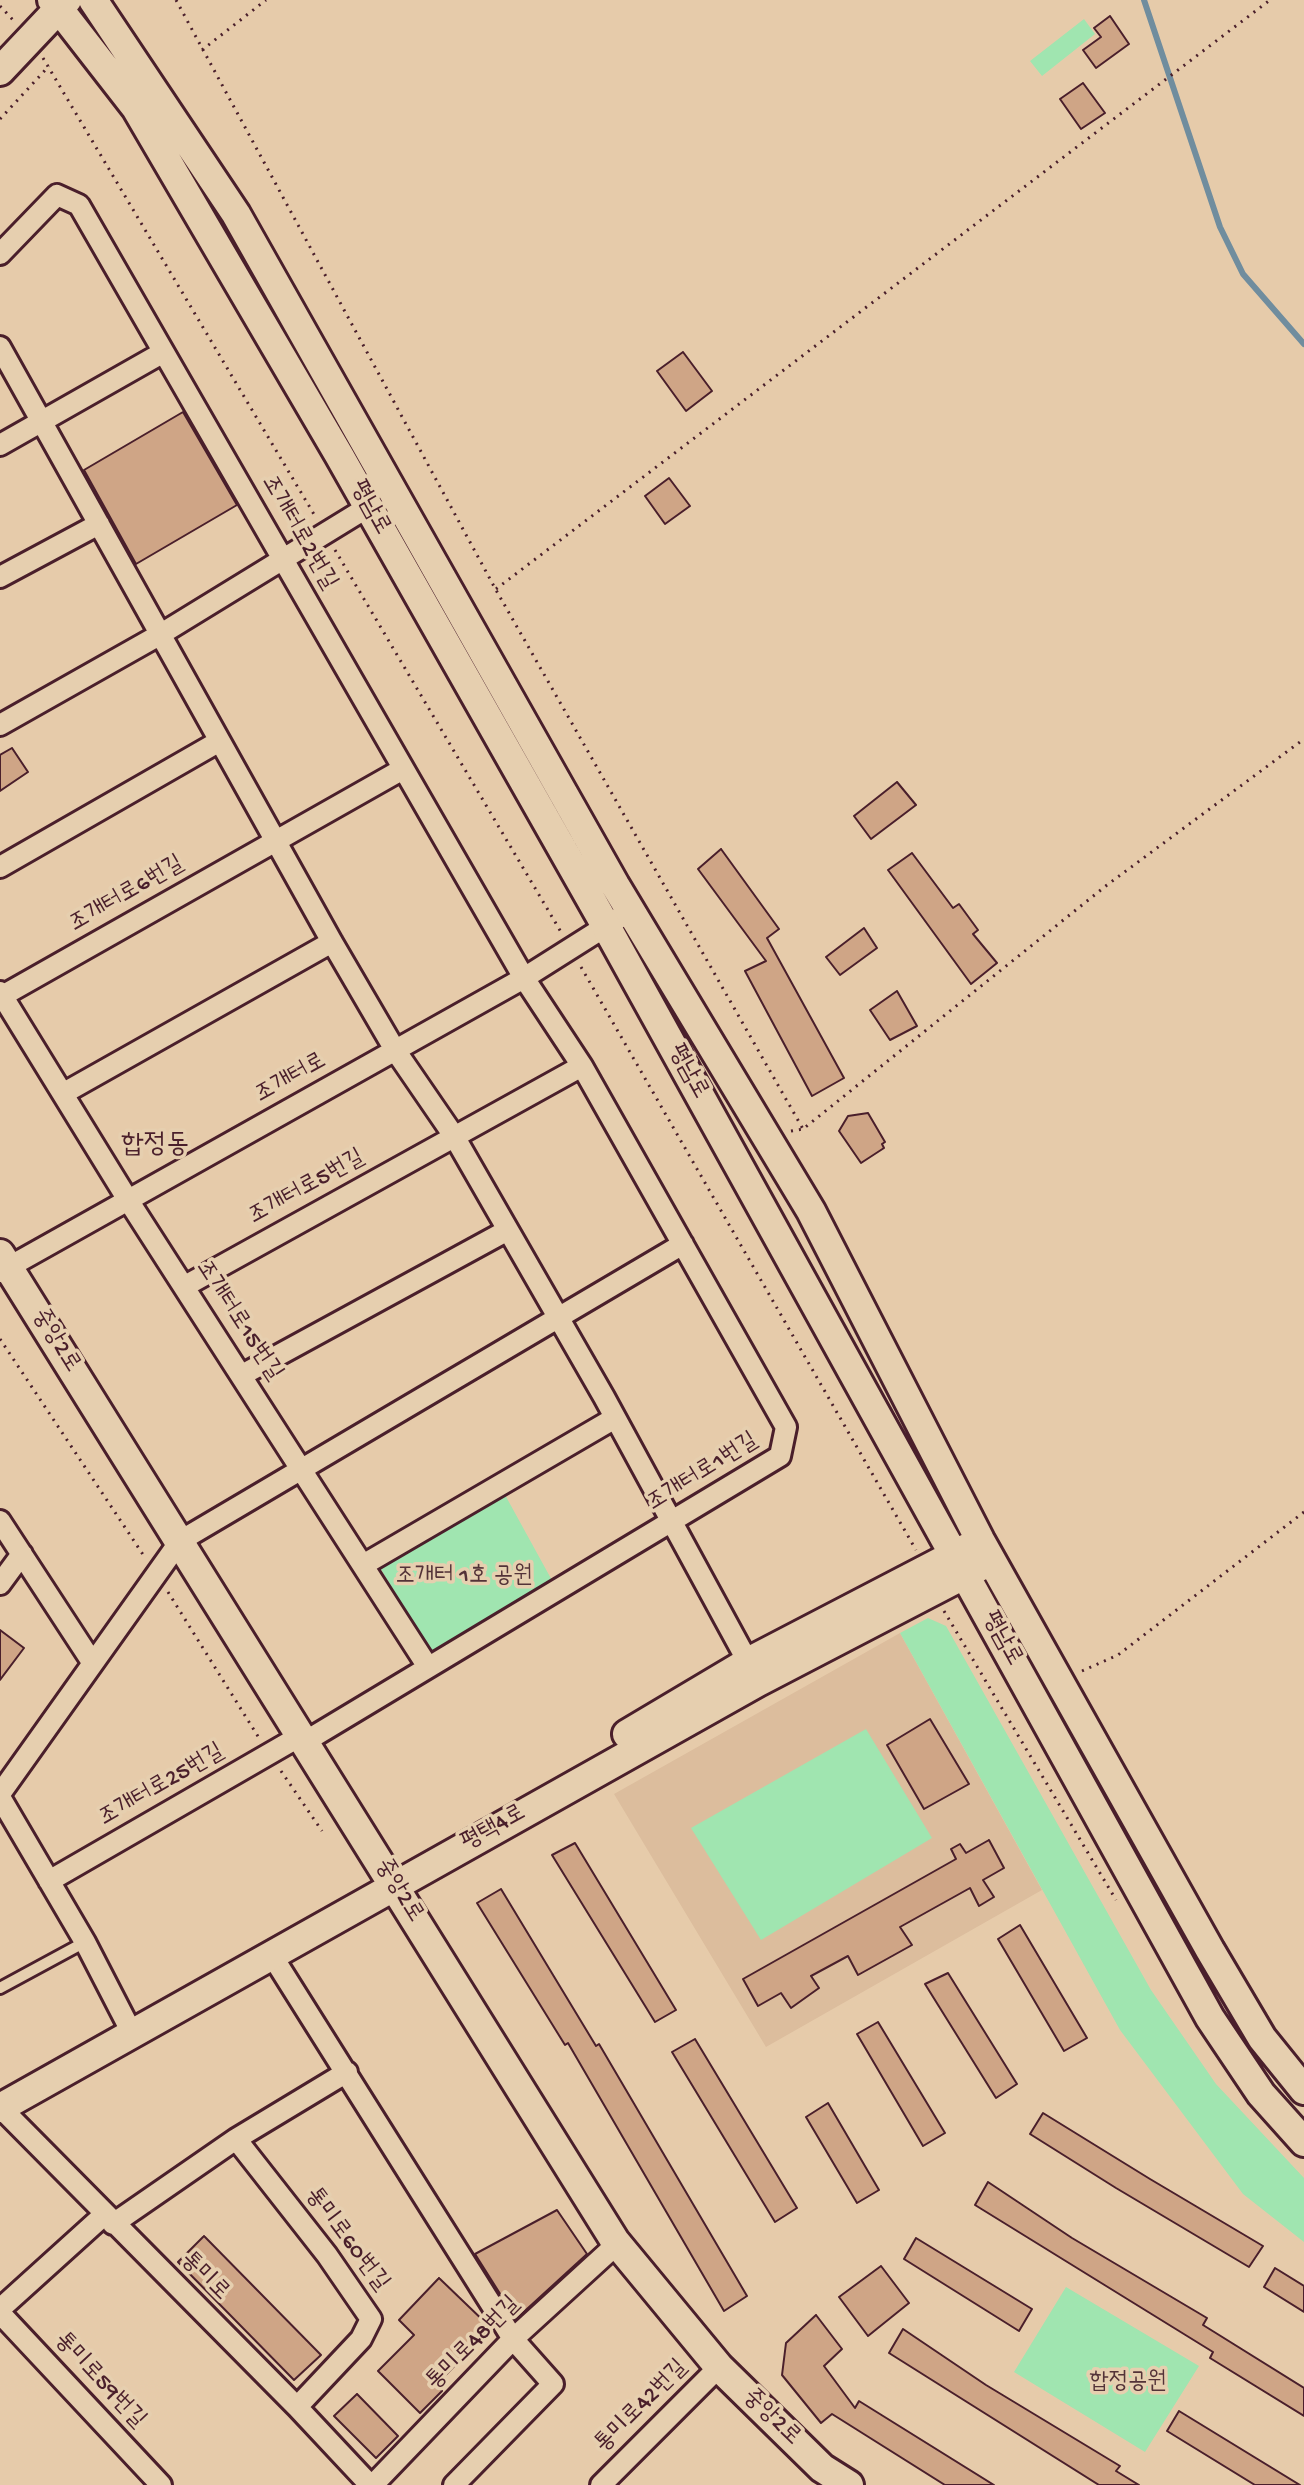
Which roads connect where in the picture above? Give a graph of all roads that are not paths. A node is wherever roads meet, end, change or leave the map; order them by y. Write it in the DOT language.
graph roads {
  1 [pos="93,0"];
  2 [pos="60,2"];
  3 [pos="0,71"];
  4 [pos="0,254"];
  5 [pos="0,347"];
  6 [pos="162,353"];
  7 [pos="42,421"];
  8 [pos="0,445"];
  9 [pos="368,507"];
  10 [pos="99,524"];
  11 [pos="284,560"];
  12 [pos="0,577"];
  13 [pos="161,634"];
  14 [pos="0,725"];
  15 [pos="218,742"];
  16 [pos="403,769"];
  17 [pos="277,840"];
  18 [pos="0,867"];
  19 [pos="630,911"];
  20 [pos="606,926"];
  21 [pos="332,942"];
  22 [pos="524,978"];
  23 [pos="1,994"];
  24 [pos="395,1050"];
  25 [pos="582,1066"];
  26 [pos="64,1093"];
  27 [pos="454,1136"];
  28 [pos="128,1200"];
  29 [pos="508,1230"];
  30 [pos="683,1244"];
  31 [pos="3,1264"];
  32 [pos="185,1286"];
  33 [pos="559,1319"];
  34 [pos="242,1375"];
  35 [pos="615,1418"];
  36 [pos="302,1471"];
  37 [pos="0,1521"];
  38 [pos="673,1524"];
  39 [pos="180,1541"];
  40 [pos="986,1550"];
  41 [pos="22,1554"];
  42 [pos="363,1565"];
  43 [pos="960,1566"];
  44 [pos="930,1581"];
  45 [pos="0,1584"];
  46 [pos="92,1662"];
  47 [pos="748,1662"];
  48 [pos="428,1667"];
  49 [pos="304,1738"];
  50 [pos="0,1796"];
  51 [pos="389,1878"];
  52 [pos="49,1881"];
  53 [pos="85,1942"];
  54 [pos="271,1954"];
  55 [pos="0,1988"];
  56 [pos="129,2027"];
  57 [pos="347,2072"];
  58 [pos="1304,2090"];
  59 [pos="0,2102"];
  60 [pos="236,2139"];
  61 [pos="1304,2142"];
  62 [pos="109,2219"];
  63 [pos="617,2244"];
  64 [pos="0,2311"];
  65 [pos="513,2339"];
  66 [pos="719,2367"];
  67 [pos="297,2407"];
  68 [pos="844,2484"];
  69 [pos="161,2485"];
  70 [pos="371,2485"];
  71 [pos="454,2485"];
  72 [pos="601,2485"];
  1 -- 19 [label="main road, 평남로"];
  2 -- 3 [label="main road, 평남로"];
  2 -- 9 [label="main road, 평남로"];
  4 -- 6 [label="street, 조개터로2번길"];
  5 -- 7 [label="street"];
  6 -- 7 [label="street"];
  6 -- 11 [label="street, 조개터로2번길"];
  7 -- 8 [label="street"];
  7 -- 10 [label="street"];
  9 -- 11 [label="street"];
  9 -- 20 [label="main road, 평남로"];
  10 -- 12 [label="street"];
  10 -- 13 [label="street"];
  11 -- 13 [label="street"];
  11 -- 16 [label="street, 조개터로2번길"];
  13 -- 14 [label="street"];
  13 -- 15 [label="street"];
  15 -- 17 [label="street"];
  15 -- 18 [label="street"];
  16 -- 17 [label="street, 조개터로6번길"];
  16 -- 22 [label="street, 조개터로2번길"];
  17 -- 21 [label="street"];
  17 -- 23 [label="street, 조개터로6번길"];
  19 -- 20 [label="street, 조개터로"];
  19 -- 40 [label="main road, 평남로"];
  20 -- 22 [label="street, 조개터로"];
  20 -- 43 [label="main road, 평남로"];
  21 -- 24 [label="street"];
  21 -- 26 [label="street"];
  22 -- 24 [label="street, 조개터로"];
  22 -- 25 [label="street, 조개터로1번길"];
  23 -- 26 [label="street, 조개터로15번길"];
  24 -- 27 [label="street"];
  24 -- 28 [label="street, 조개터로"];
  25 -- 27 [label="street, 조개터로5번길"];
  25 -- 30 [label="street, 조개터로1번길"];
  26 -- 28 [label="street, 조개터로15번길"];
  27 -- 29 [label="street"];
  27 -- 32 [label="street, 조개터로5번길"];
  28 -- 31 [label="street, 조개터로"];
  28 -- 32 [label="street, 조개터로15번길"];
  29 -- 33 [label="street"];
  29 -- 34 [label="street"];
  30 -- 33 [label="street"];
  30 -- 38 [label="street, 조개터로1번길"];
  31 -- 39 [label="main road, 중앙2로"];
  32 -- 34 [label="street, 조개터로15번길"];
  33 -- 35 [label="street"];
  33 -- 36 [label="street"];
  34 -- 36 [label="street, 조개터로15번길"];
  35 -- 38 [label="street"];
  35 -- 42 [label="street"];
  36 -- 39 [label="street"];
  36 -- 42 [label="street, 조개터로15번길"];
  37 -- 41 [label="street"];
  38 -- 47 [label="street"];
  38 -- 48 [label="street, 조개터로1번길"];
  39 -- 46 [label="street"];
  39 -- 49 [label="main road, 중앙2로"];
  40 -- 43 [label="main road, 평택4로"];
  40 -- 58 [label="main road, 평남로"];
  41 -- 45 [label="street"];
  41 -- 46 [label="street"];
  42 -- 48 [label="street, 조개터로15번길"];
  43 -- 44 [label="main road, 평택4로"];
  43 -- 61 [label="main road, 평남로"];
  44 -- 47 [label="main road, 평택4로"];
  44 -- 51 [label="main road, 평택4로"];
  46 -- 50 [label="street"];
  47 -- 51 [label="main road, 평택4로"];
  48 -- 49 [label="street, 조개터로1번길"];
  49 -- 51 [label="main road, 중앙2로"];
  49 -- 52 [label="street, 조개터로25번길"];
  50 -- 52 [label="street"];
  51 -- 54 [label="main road, 평택4로"];
  51 -- 56 [label="main road, 평택4로"];
  51 -- 63 [label="main road, 중앙2로"];
  52 -- 53 [label="street"];
  53 -- 55 [label="lane"];
  53 -- 56 [label="street"];
  54 -- 56 [label="main road, 평택4로"];
  54 -- 57 [label="street"];
  56 -- 59 [label="main road, 평택4로"];
  57 -- 60 [label="street"];
  57 -- 65 [label="street"];
  59 -- 62 [label="street, 통미로"];
  60 -- 62 [label="street"];
  60 -- 67 [label="street, 통미로60번길"];
  62 -- 64 [label="street, 통미로59번길"];
  62 -- 67 [label="street, 통미로"];
  63 -- 65 [label="street, 통미로48번길"];
  63 -- 66 [label="main road, 중앙2로"];
  64 -- 69 [label="street, 통미로59번길"];
  65 -- 70 [label="street, 통미로48번길"];
  65 -- 71 [label="street"];
  66 -- 68 [label="main road, 중앙2로"];
  66 -- 72 [label="street, 통미로42번길"];
  67 -- 70 [label="street, 통미로"];
}
